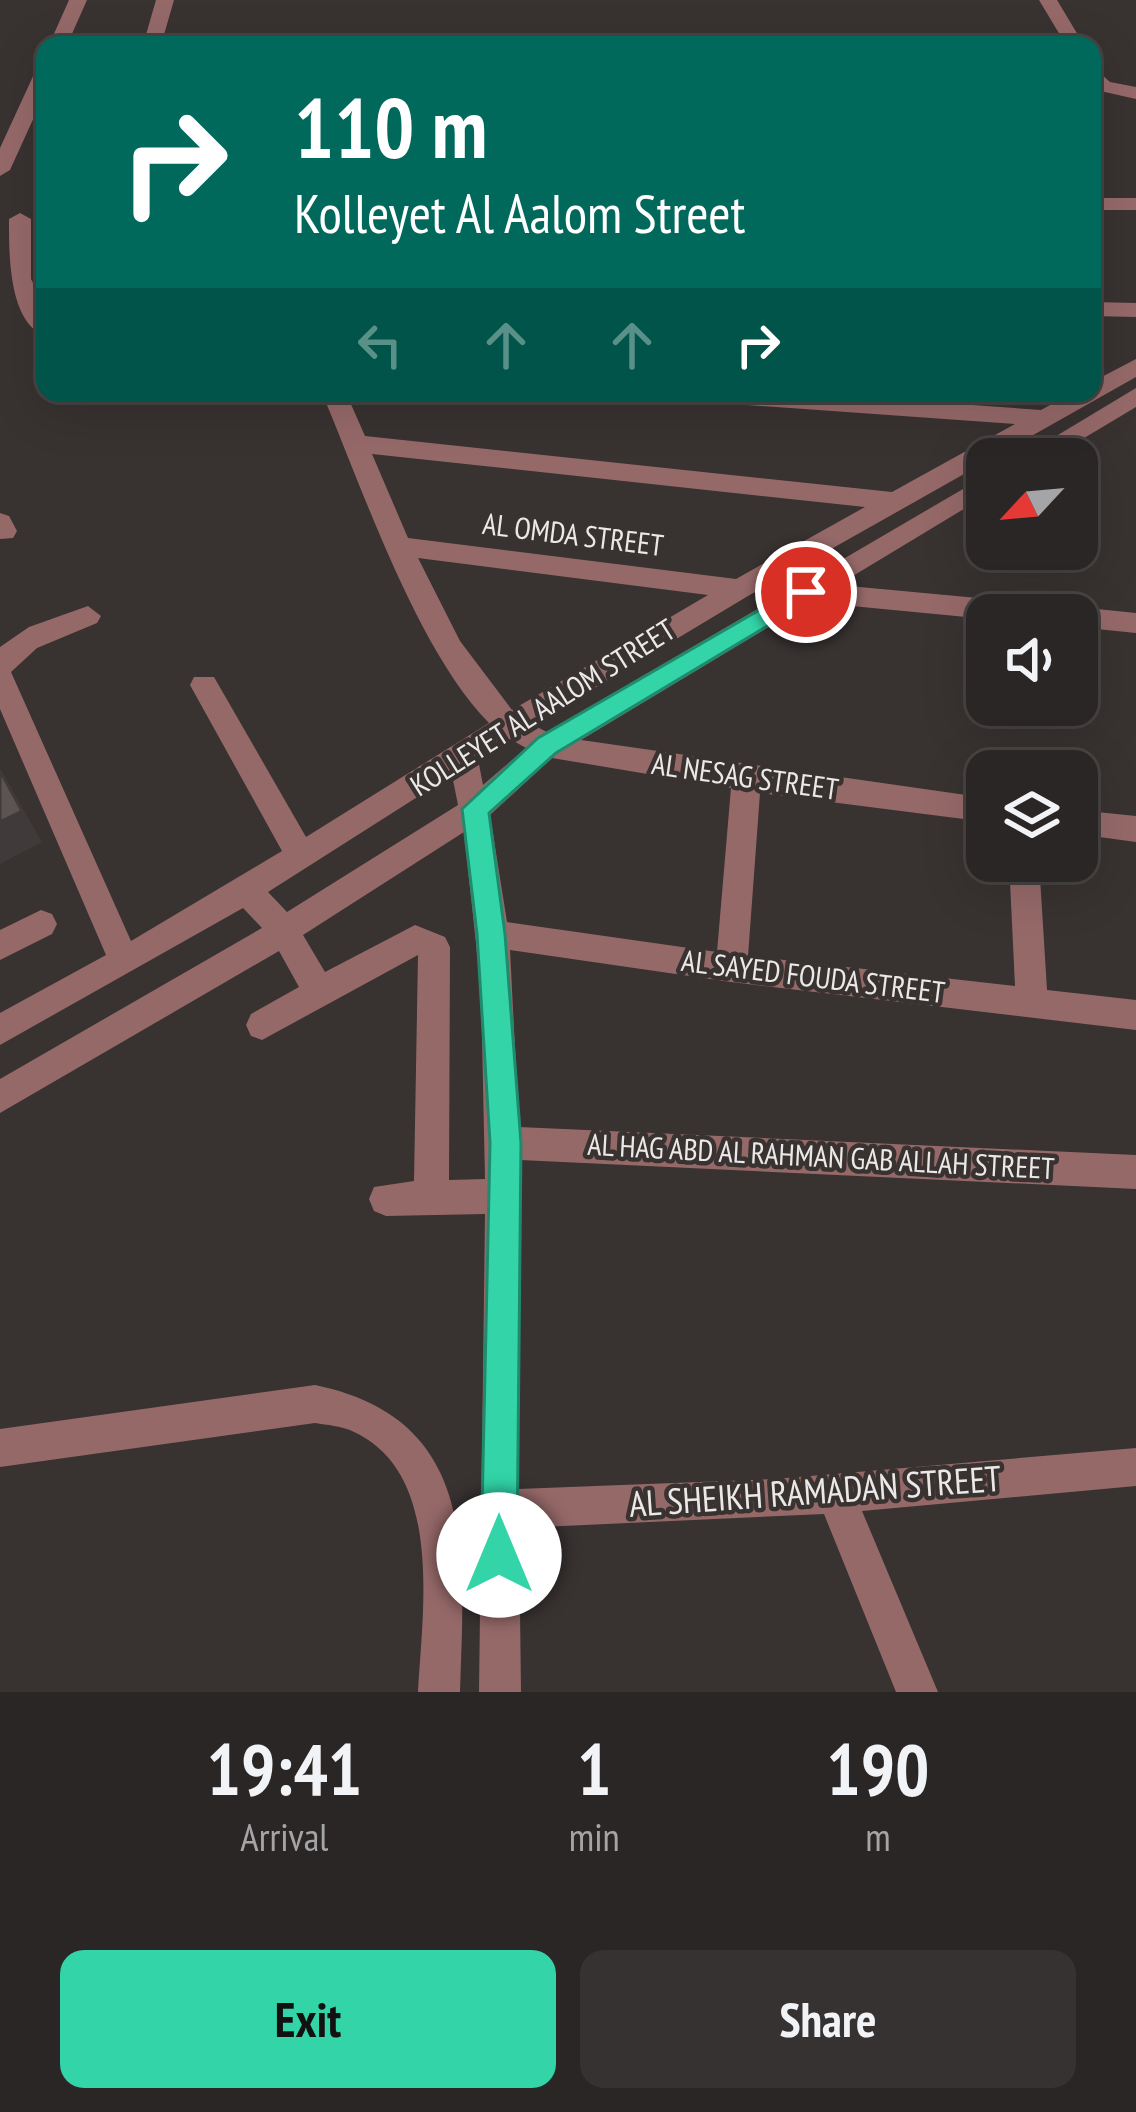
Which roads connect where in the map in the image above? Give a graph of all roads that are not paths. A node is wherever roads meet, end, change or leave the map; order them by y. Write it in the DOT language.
graph roads {
  1 [pos="78,0"];
  2 [pos="166,0"];
  3 [pos="1048,0"];
  4 [pos="62,36"];
  5 [pos="155,36"];
  6 [pos="1070,36"];
  7 [pos="1101,85"];
  8 [pos="36,92"];
  9 [pos="1136,93"];
  10 [pos="0,170"];
  11 [pos="1101,204"];
  12 [pos="1136,204"];
  13 [pos="10,220"];
  14 [pos="1101,309"];
  15 [pos="1136,310"];
  16 [pos="36,311"];
  17 [pos="1136,367"];
  18 [pos="1101,386"];
  19 [pos="1136,396"];
  20 [pos="338,402"];
  21 [pos="861,402"];
  22 [pos="1074,402"];
  23 [pos="1046,418"];
  24 [pos="1065,438"];
  25 [pos="358,444"];
  26 [pos="966,497"];
  27 [pos="898,502"];
  28 [pos="399,546"];
  29 [pos="739,589"];
  30 [pos="806,592"];
  31 [pos="966,607"];
  32 [pos="88,616"];
  33 [pos="1098,619"];
  34 [pos="1136,623"];
  35 [pos="0,667"];
  36 [pos="0,677"];
  37 [pos="203,685"];
  38 [pos="509,725"];
  39 [pos="547,746"];
  40 [pos="463,757"];
  41 [pos="746,779"];
  42 [pos="966,808"];
  43 [pos="476,809"];
  44 [pos="1098,824"];
  45 [pos="1136,829"];
  46 [pos="301,856"];
  47 [pos="1025,882"];
  48 [pos="247,890"];
  49 [pos="41,925"];
  50 [pos="284,931"];
  51 [pos="491,934"];
  52 [pos="0,946"];
  53 [pos="124,961"];
  54 [pos="731,968"];
  55 [pos="319,992"];
  56 [pos="1032,1004"];
  57 [pos="1136,1015"];
  58 [pos="262,1025"];
  59 [pos="0,1030"];
  60 [pos="0,1097"];
  61 [pos="506,1143"];
  62 [pos="1136,1172"];
  63 [pos="504,1196"];
  64 [pos="431,1198"];
  65 [pos="386,1199"];
  66 [pos="0,1448"];
  67 [pos="1134,1467"];
  68 [pos="836,1492"];
  69 [pos="499,1509"];
  70 [pos="439,1692"];
  71 [pos="500,1692"];
  72 [pos="917,1692"];
  1 -- 4 [label="street"];
  2 -- 5 [label="street"];
  3 -- 6 [label="street"];
  7 -- 9 [label="street"];
  8 -- 10 [label="street"];
  11 -- 12 [label="street"];
  13 -- 16 [label="street"];
  14 -- 15 [label="street"];
  17 -- 18 [label="street, KOLLEYET AL AALOM STREET"];
  19 -- 24 [label="street"];
  20 -- 25 [label="street, AL NESAG STREET"];
  21 -- 23 [label="street"];
  22 -- 23 [label="street, KOLLEYET AL AALOM STREET"];
  23 -- 27 [label="street, KOLLEYET AL AALOM STREET"];
  25 -- 27 [label="street"];
  25 -- 28 [label="street, AL NESAG STREET"];
  26 -- 30 [label="street, KOLLEYET AL AALOM STREET"];
  27 -- 29 [label="street, KOLLEYET AL AALOM STREET"];
  28 -- 29 [label="street, AL OMDA STREET"];
  28 -- 38 [label="street, AL NESAG STREET"];
  29 -- 38 [label="street, KOLLEYET AL AALOM STREET"];
  30 -- 31 [label="street"];
  30 -- 39 [label="street, KOLLEYET AL AALOM STREET"];
  32 -- 35 [label="street"];
  33 -- 34 [label="street"];
  36 -- 53 [label="street"];
  37 -- 46 [label="street"];
  38 -- 39 [label="street, AL NESAG STREET"];
  38 -- 40 [label="street, KOLLEYET AL AALOM STREET"];
  39 -- 41 [label="street, AL NESAG STREET"];
  39 -- 43 [label="street, KOLLEYET AL AALOM STREET"];
  40 -- 43 [label="street"];
  40 -- 46 [label="street, KOLLEYET AL AALOM STREET"];
  41 -- 42 [label="street, AL NESAG STREET"];
  41 -- 54 [label="street"];
  43 -- 50 [label="street, KOLLEYET AL AALOM STREET"];
  43 -- 51 [label="street"];
  44 -- 45 [label="street"];
  46 -- 48 [label="street, KOLLEYET AL AALOM STREET"];
  47 -- 56 [label="street"];
  48 -- 50 [label="street"];
  48 -- 53 [label="street, KOLLEYET AL AALOM STREET"];
  49 -- 52 [label="street"];
  50 -- 55 [label="street"];
  50 -- 60 [label="street, KOLLEYET AL AALOM STREET"];
  51 -- 54 [label="street, AL SAYED FOUDA STREET"];
  51 -- 61 [label="street"];
  53 -- 59 [label="street, KOLLEYET AL AALOM STREET"];
  54 -- 56 [label="street, AL SAYED FOUDA STREET"];
  55 -- 58 [label="street"];
  55 -- 64 [label="street"];
  56 -- 57 [label="street, AL SAYED FOUDA STREET"];
  61 -- 62 [label="street, AL HAG ABD AL RAHMAN GAB ALLAH STREET"];
  61 -- 63 [label="street"];
  63 -- 64 [label="street"];
  63 -- 69 [label="street"];
  64 -- 65 [label="street"];
  66 -- 70 [label="street"];
  67 -- 68 [label="street, AL SHEIKH RAMADAN STREET"];
  68 -- 69 [label="street, AL SHEIKH RAMADAN STREET"];
  68 -- 72 [label="street"];
  69 -- 71 [label="street"];
}
